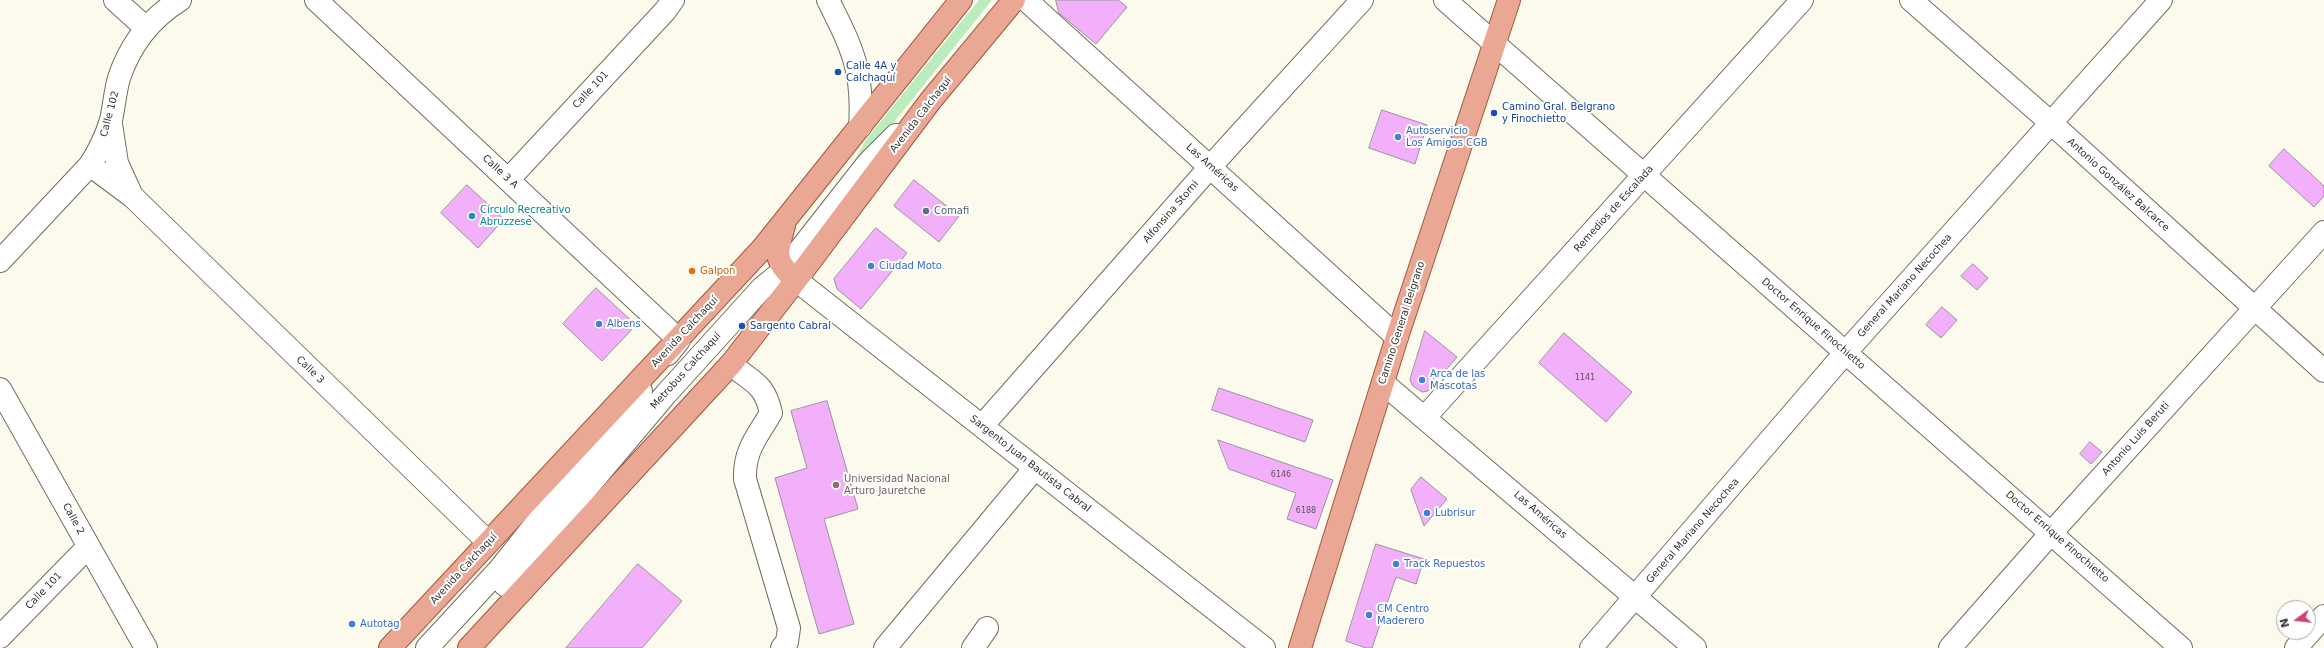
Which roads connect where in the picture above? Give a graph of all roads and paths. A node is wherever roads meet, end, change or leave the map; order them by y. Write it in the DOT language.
graph roads {
  1 [pos="115,0"];
  2 [pos="180,0"];
  3 [pos="672,0"];
  4 [pos="828,0"];
  5 [pos="961,0"];
  6 [pos="1014,0"];
  7 [pos="1026,0"];
  8 [pos="1362,0"];
  9 [pos="1445,0"];
  10 [pos="1509,0"];
  11 [pos="1802,0"];
  12 [pos="1910,0"];
  13 [pos="2161,0"];
  14 [pos="315,2"];
  15 [pos="146,28"];
  16 [pos="1494,45"];
  17 [pos="931,100"];
  18 [pos="110,121"];
  19 [pos="2050,122"];
  20 [pos="860,127"];
  21 [pos="90,165"];
  22 [pos="1210,167"];
  23 [pos="1644,176"];
  24 [pos="508,180"];
  25 [pos="132,197"];
  26 [pos="785,221"];
  27 [pos="2324,232"];
  28 [pos="0,260"];
  29 [pos="790,275"];
  30 [pos="2255,310"];
  31 [pos="1397,337"];
  32 [pos="679,340"];
  33 [pos="1845,353"];
  34 [pos="731,364"];
  35 [pos="2324,371"];
  36 [pos="1383,383"];
  37 [pos="0,389"];
  38 [pos="1425,417"];
  39 [pos="982,426"];
  40 [pos="1035,468"];
  41 [pos="2052,532"];
  42 [pos="488,542"];
  43 [pos="88,547"];
  44 [pos="1636,597"];
  45 [pos="2324,616"];
  46 [pos="987,628"];
  47 [pos="0,637"];
  48 [pos="146,648"];
  49 [pos="390,648"];
  50 [pos="427,648"];
  51 [pos="447,648"];
  52 [pos="469,648"];
  53 [pos="782,648"];
  54 [pos="885,648"];
  55 [pos="972,648"];
  56 [pos="1264,648"];
  57 [pos="1300,648"];
  58 [pos="1591,648"];
  59 [pos="1695,648"];
  60 [pos="1950,648"];
  61 [pos="2181,648"];
  62 [pos="2296,648"];
  1 -- 15 [label="street"];
  2 -- 15 [label="street, Calle 102"];
  3 -- 24 [label="street, Calle 101"];
  4 -- 20 [label="street"];
  5 -- 20 [label="main road, Avenida Calchaquí"];
  6 -- 17 [label="main road, Avenida Calchaquí"];
  7 -- 22 [label="street, Las Américas"];
  8 -- 22 [label="street, Alfonsina Storni"];
  9 -- 16 [label="street, Doctor Enrique Finochietto"];
  10 -- 16 [label="main road, Camino General Belgrano"];
  11 -- 23 [label="street, Remedios de Escalada"];
  12 -- 19 [label="street, Antonio González Balcarce"];
  13 -- 19 [label="street, General Mariano Necochea"];
  14 -- 24 [label="street, Calle 3 A"];
  15 -- 18 [label="street, Calle 102"];
  16 -- 23 [label="street, Doctor Enrique Finochietto"];
  16 -- 31 [label="main road, Camino General Belgrano"];
  17 -- 29 [label="street, Metrobus Calchaquí"];
  18 -- 21 [label="street, Calle 102"];
  18 -- 25 [label="street, Calle 3"];
  19 -- 30 [label="street, Antonio González Balcarce"];
  19 -- 33 [label="street, General Mariano Necochea"];
  20 -- 26 [label="main road, Avenida Calchaquí"];
  21 -- 25 [label="street, Calle 3"];
  21 -- 28 [label="street, Calle 102"];
  22 -- 31 [label="street, Las Américas"];
  22 -- 39 [label="street, Alfonsina Storni"];
  23 -- 33 [label="street, Doctor Enrique Finochietto"];
  23 -- 38 [label="street, Remedios de Escalada"];
  24 -- 32 [label="street, Calle 3 A"];
  25 -- 42 [label="street, Calle 3"];
  26 -- 29 [label="main road"];
  26 -- 32 [label="main road, Avenida Calchaquí"];
  27 -- 30 [label="street, Antonio Luis Beruti"];
  29 -- 34 [label="main road"];
  29 -- 39 [label="street, Sargento Juan Bautista Cabral"];
  29 -- 51 [label="street, Metrobus Calchaquí"];
  30 -- 35 [label="street, Antonio González Balcarce"];
  30 -- 41 [label="street, Antonio Luis Beruti"];
  31 -- 36 [label="main road, Camino General Belgrano"];
  32 -- 42 [label="main road, Avenida Calchaquí"];
  32 -- 50 [label="street, Metrobus Calchaquí"];
  33 -- 41 [label="street, Doctor Enrique Finochietto"];
  33 -- 44 [label="street, General Mariano Necochea"];
  34 -- 52 [label="main road"];
  34 -- 53 [label="street"];
  36 -- 38 [label="street, Las Américas"];
  36 -- 57 [label="main road, Camino General Belgrano"];
  37 -- 43 [label="street, Calle 2"];
  38 -- 44 [label="street, Las Américas"];
  39 -- 40 [label="street, Sargento Juan Bautista Cabral"];
  40 -- 54 [label="street"];
  40 -- 56 [label="street, Sargento Juan Bautista Cabral"];
  41 -- 60 [label="street, Antonio Luis Beruti"];
  41 -- 61 [label="street, Doctor Enrique Finochietto"];
  42 -- 49 [label="main road, Avenida Calchaquí"];
  43 -- 47 [label="street, Calle 101"];
  43 -- 48 [label="street, Calle 2"];
  44 -- 58 [label="street, General Mariano Necochea"];
  44 -- 59 [label="street, Las Américas"];
  45 -- 62 [label="street"];
  46 -- 55 [label="street"];
}
